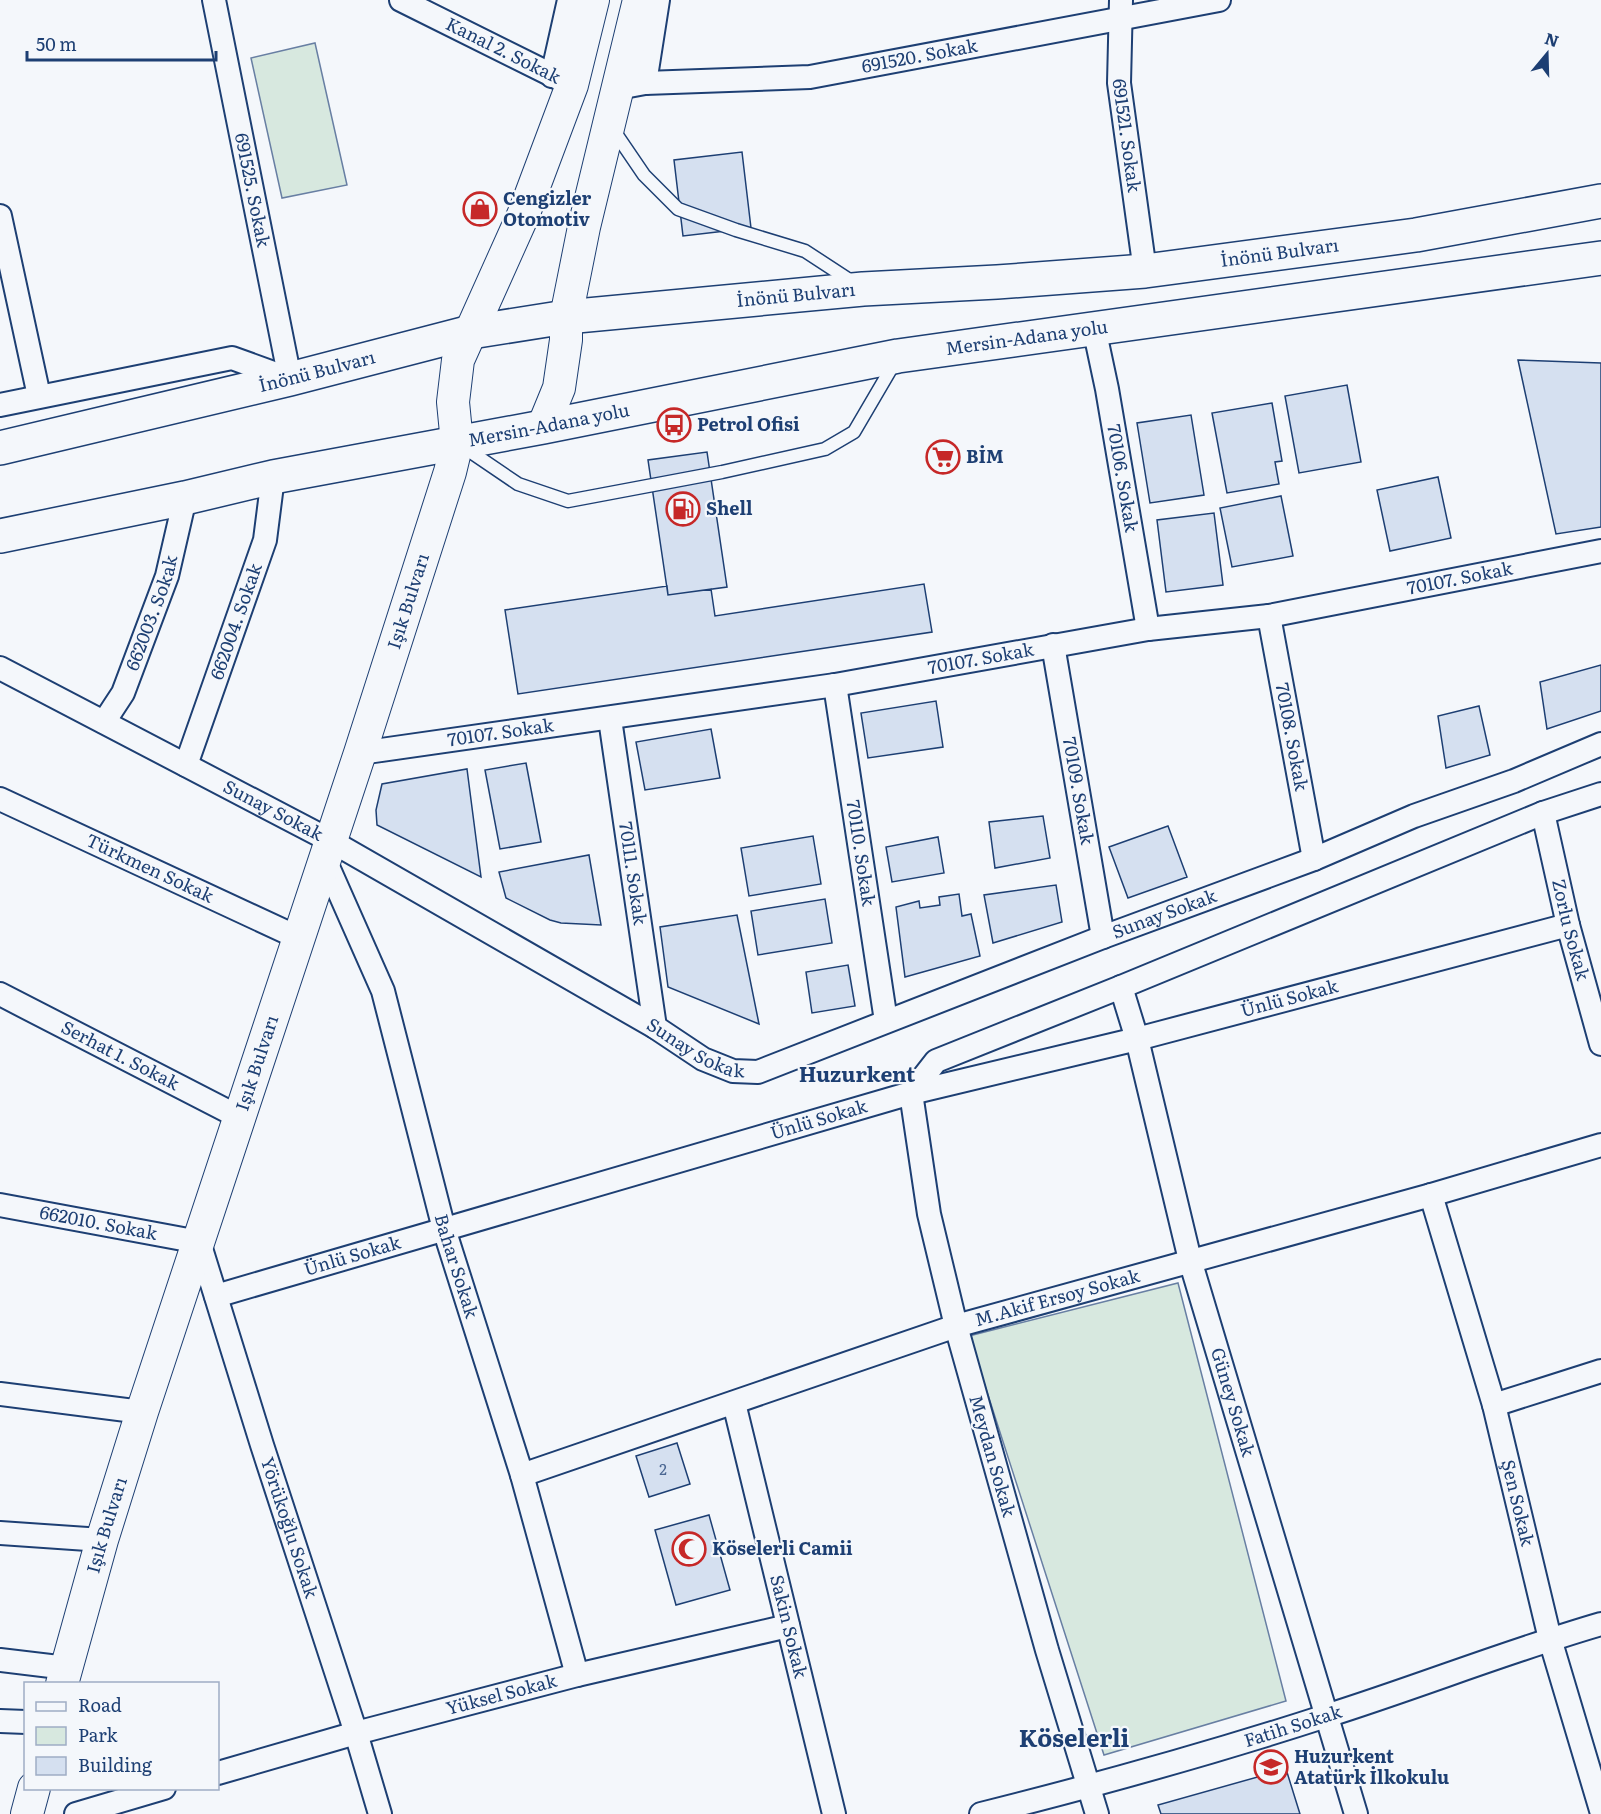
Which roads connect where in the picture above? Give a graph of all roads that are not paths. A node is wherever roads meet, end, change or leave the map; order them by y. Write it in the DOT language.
graph roads {
  1 [pos="214,0"];
  2 [pos="401,0"];
  3 [pos="569,0"];
  4 [pos="593,0"];
  5 [pos="639,0"];
  6 [pos="658,0"];
  7 [pos="1219,0"];
  8 [pos="1120,9"];
  9 [pos="562,80"];
  10 [pos="632,85"];
  11 [pos="609,124"];
  12 [pos="1601,201"];
  13 [pos="0,216"];
  14 [pos="1601,258"];
  15 [pos="1145,271"];
  16 [pos="863,289"];
  17 [pos="566,317"];
  18 [pos="1094,328"];
  19 [pos="471,332"];
  20 [pos="898,356"];
  21 [pos="290,379"];
  22 [pos="39,396"];
  23 [pos="0,405"];
  24 [pos="543,427"];
  25 [pos="457,443"];
  26 [pos="0,447"];
  27 [pos="273,477"];
  28 [pos="185,498"];
  29 [pos="0,537"];
  30 [pos="1601,551"];
  31 [pos="1269,615"];
  32 [pos="1148,629"];
  33 [pos="1053,645"];
  34 [pos="0,668"];
  35 [pos="834,685"];
  36 [pos="610,719"];
  37 [pos="104,722"];
  38 [pos="1601,744"];
  39 [pos="360,753"];
  40 [pos="186,765"];
  41 [pos="1601,794"];
  42 [pos="0,799"];
  43 [pos="1543,813"];
  44 [pos="328,850"];
  45 [pos="1314,859"];
  46 [pos="1569,925"];
  47 [pos="1103,937"];
  48 [pos="298,938"];
  49 [pos="1121,987"];
  50 [pos="0,994"];
  51 [pos="886,1021"];
  52 [pos="655,1027"];
  53 [pos="1137,1039"];
  54 [pos="1601,1044"];
  55 [pos="911,1093"];
  56 [pos="239,1117"];
  57 [pos="1601,1145"];
  58 [pos="1431,1195"];
  59 [pos="0,1205"];
  60 [pos="444,1229"];
  61 [pos="199,1242"];
  62 [pos="1190,1260"];
  63 [pos="216,1296"];
  64 [pos="956,1326"];
  65 [pos="1601,1371"];
  66 [pos="0,1394"];
  67 [pos="734,1403"];
  68 [pos="1494,1405"];
  69 [pos="142,1412"];
  70 [pos="522,1475"];
  71 [pos="0,1533"];
  72 [pos="102,1540"];
  73 [pos="1601,1624"];
  74 [pos="788,1626"];
  75 [pos="1550,1639"];
  76 [pos="0,1660"];
  77 [pos="577,1675"];
  78 [pos="65,1676"];
  79 [pos="1326,1716"];
  80 [pos="0,1721"];
  81 [pos="24,1722"];
  82 [pos="356,1733"];
  83 [pos="219,1773"];
  84 [pos="1088,1788"];
  85 [pos="33,1790"];
  86 [pos="157,1790"];
  87 [pos="1601,1810"];
  88 [pos="27,1814"];
  89 [pos="76,1814"];
  90 [pos="380,1814"];
  91 [pos="834,1814"];
  92 [pos="981,1814"];
  93 [pos="1098,1814"];
  94 [pos="1356,1814"];
  1 -- 21 [label="street, 691525. Sokak"];
  2 -- 9 [label="street, Kanal 2. Sokak"];
  3 -- 9 [label="street"];
  4 -- 9 [label="main road, Işık Bulvarı"];
  5 -- 10 [label="main road"];
  6 -- 10 [label="street"];
  7 -- 8 [label="street, 691520. Sokak"];
  8 -- 10 [label="street, 691520. Sokak"];
  8 -- 15 [label="street, 691521. Sokak"];
  9 -- 19 [label="main road, Işık Bulvarı"];
  10 -- 11 [label="main road"];
  11 -- 16 [label="lane"];
  11 -- 17 [label="main road"];
  12 -- 15 [label="highway, İnönü Bulvarı"];
  13 -- 22 [label="street"];
  14 -- 18 [label="highway, Mersin-Adana yolu"];
  15 -- 16 [label="highway, İnönü Bulvarı"];
  16 -- 17 [label="highway, İnönü Bulvarı"];
  17 -- 19 [label="highway, İnönü Bulvarı"];
  17 -- 24 [label="main road"];
  18 -- 20 [label="highway, Mersin-Adana yolu"];
  18 -- 32 [label="street, 70106. Sokak"];
  19 -- 21 [label="highway, İnönü Bulvarı"];
  19 -- 25 [label="main road, Işık Bulvarı"];
  20 -- 24 [label="highway, Mersin-Adana yolu"];
  20 -- 25 [label="lane"];
  21 -- 22 [label="street"];
  21 -- 26 [label="highway, İnönü Bulvarı"];
  22 -- 23 [label="street"];
  24 -- 25 [label="highway, Mersin-Adana yolu"];
  25 -- 27 [label="highway"];
  25 -- 39 [label="main road, Işık Bulvarı"];
  27 -- 28 [label="highway"];
  27 -- 40 [label="street, 662004. Sokak"];
  28 -- 29 [label="highway"];
  28 -- 37 [label="street, 662003. Sokak"];
  30 -- 31 [label="street, 70107. Sokak"];
  31 -- 32 [label="street, 70107. Sokak"];
  31 -- 45 [label="street, 70108. Sokak"];
  32 -- 33 [label="street, 70107. Sokak"];
  33 -- 35 [label="street, 70107. Sokak"];
  33 -- 47 [label="street, 70109. Sokak"];
  34 -- 37 [label="street, Sunay Sokak"];
  35 -- 36 [label="street, 70107. Sokak"];
  35 -- 51 [label="street, 70110. Sokak"];
  36 -- 39 [label="street, 70107. Sokak"];
  36 -- 52 [label="street, 70111. Sokak"];
  37 -- 40 [label="street, Sunay Sokak"];
  38 -- 45 [label="street, Sunay Sokak"];
  39 -- 44 [label="main road, Işık Bulvarı"];
  40 -- 44 [label="street, Sunay Sokak"];
  41 -- 43 [label="street"];
  42 -- 48 [label="street, Türkmen Sokak"];
  43 -- 46 [label="street, Zorlu Sokak"];
  43 -- 49 [label="street"];
  44 -- 48 [label="main road, Işık Bulvarı"];
  44 -- 52 [label="street, Sunay Sokak"];
  44 -- 60 [label="street, Bahar Sokak"];
  45 -- 47 [label="street, Sunay Sokak"];
  46 -- 53 [label="street, Ünlü Sokak"];
  46 -- 54 [label="street, Zorlu Sokak"];
  47 -- 51 [label="street, Sunay Sokak"];
  48 -- 56 [label="main road, Işık Bulvarı"];
  49 -- 53 [label="street, Güney Sokak"];
  49 -- 55 [label="street"];
  50 -- 56 [label="street, Serhat 1. Sokak"];
  51 -- 52 [label="street, Sunay Sokak"];
  53 -- 55 [label="street, Ünlü Sokak"];
  53 -- 62 [label="street, Güney Sokak"];
  55 -- 60 [label="street, Ünlü Sokak"];
  55 -- 64 [label="street, Meydan Sokak"];
  56 -- 61 [label="main road, Işık Bulvarı"];
  57 -- 58 [label="street, M.Akif Ersoy Sokak"];
  58 -- 62 [label="street, M.Akif Ersoy Sokak"];
  58 -- 68 [label="street, Şen Sokak"];
  59 -- 61 [label="street, 662010. Sokak"];
  60 -- 63 [label="street, Ünlü Sokak"];
  60 -- 70 [label="street, Bahar Sokak"];
  61 -- 63 [label="street, Yörükoğlu Sokak"];
  61 -- 69 [label="main road, Işık Bulvarı"];
  62 -- 64 [label="street, M.Akif Ersoy Sokak"];
  62 -- 79 [label="street, Güney Sokak"];
  63 -- 82 [label="street, Yörükoğlu Sokak"];
  64 -- 67 [label="street, M.Akif Ersoy Sokak"];
  64 -- 84 [label="street, Meydan Sokak"];
  65 -- 68 [label="street"];
  66 -- 69 [label="street"];
  67 -- 70 [label="street, M.Akif Ersoy Sokak"];
  67 -- 74 [label="street, Sakin Sokak"];
  68 -- 75 [label="street, Şen Sokak"];
  69 -- 72 [label="main road, Işık Bulvarı"];
  70 -- 77 [label="street, Bahar Sokak"];
  71 -- 72 [label="street"];
  72 -- 78 [label="main road, Işık Bulvarı"];
  73 -- 75 [label="street, Fatih Sokak"];
  74 -- 77 [label="street, Yüksel Sokak"];
  74 -- 91 [label="street, Sakin Sokak"];
  75 -- 79 [label="street, Fatih Sokak"];
  75 -- 87 [label="street, Şen Sokak"];
  76 -- 78 [label="street"];
  77 -- 82 [label="street, Yüksel Sokak"];
  79 -- 84 [label="street, Fatih Sokak"];
  79 -- 94 [label="street, Güney Sokak"];
  80 -- 81 [label="street"];
  82 -- 83 [label="street, Yüksel Sokak"];
  82 -- 90 [label="street, Yörükoğlu Sokak"];
  84 -- 92 [label="street, Fatih Sokak"];
  84 -- 93 [label="street, Meydan Sokak"];
  85 -- 88 [label="main road"];
  86 -- 89 [label="street"];
}
